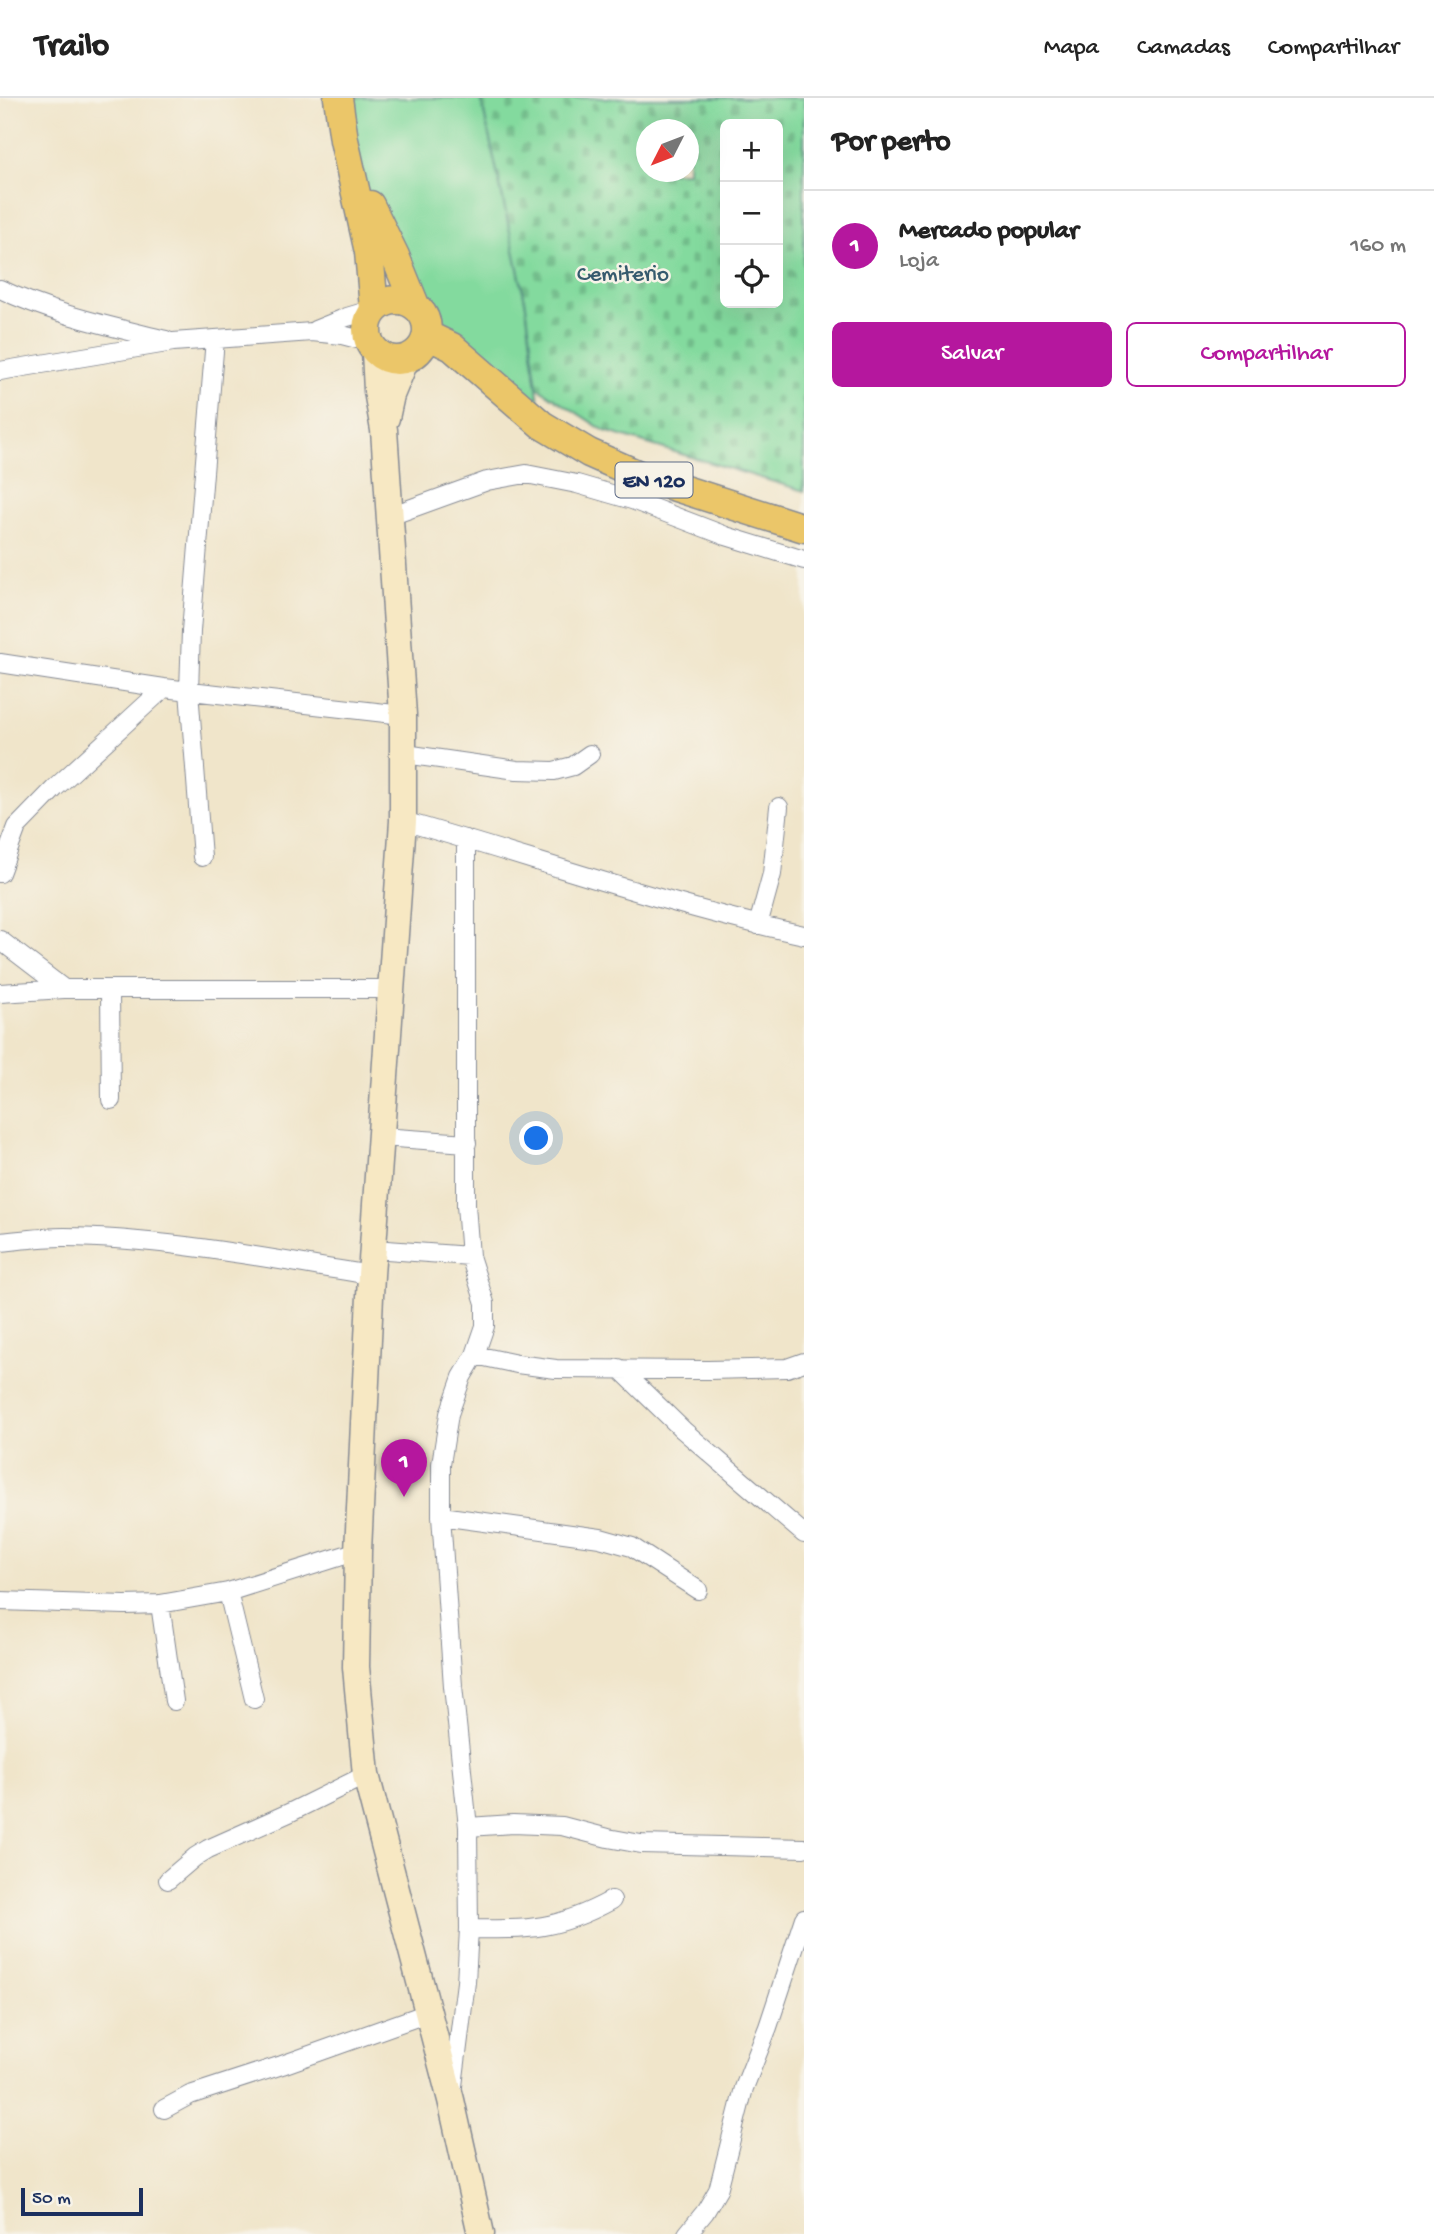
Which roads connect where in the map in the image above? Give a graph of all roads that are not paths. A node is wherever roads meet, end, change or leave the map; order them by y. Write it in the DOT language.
graph roads {
  1 [pos="338,98"];
  2 [pos="349,158"];
  3 [pos="0,289"];
  4 [pos="415,305"];
  5 [pos="374,309"];
  6 [pos="312,331"];
  7 [pos="215,339"];
  8 [pos="173,342"];
  9 [pos="372,346"];
  10 [pos="417,350"];
  11 [pos="0,371"];
  12 [pos="384,430"];
  13 [pos="390,516"];
  14 [pos="804,528"];
  15 [pos="804,560"];
  16 [pos="0,663"];
  17 [pos="164,688"];
  18 [pos="189,691"];
  19 [pos="403,715"];
  20 [pos="405,754"];
  21 [pos="590,754"];
  22 [pos="779,807"];
  23 [pos="403,821"];
  24 [pos="8,825"];
  25 [pos="466,839"];
  26 [pos="202,857"];
  27 [pos="0,873"];
  28 [pos="758,925"];
  29 [pos="804,935"];
  30 [pos="0,940"];
  31 [pos="64,989"];
  32 [pos="110,989"];
  33 [pos="391,989"];
  34 [pos="0,993"];
  35 [pos="111,1100"];
  36 [pos="381,1137"];
  37 [pos="467,1143"];
  38 [pos="0,1242"];
  39 [pos="470,1256"];
  40 [pos="372,1262"];
  41 [pos="475,1354"];
  42 [pos="795,1365"];
  43 [pos="619,1368"];
  44 [pos="804,1377"];
  45 [pos="441,1516"];
  46 [pos="804,1534"];
  47 [pos="358,1551"];
  48 [pos="698,1590"];
  49 [pos="228,1592"];
  50 [pos="0,1601"];
  51 [pos="160,1604"];
  52 [pos="254,1699"];
  53 [pos="174,1701"];
  54 [pos="366,1775"];
  55 [pos="468,1827"];
  56 [pos="804,1848"];
  57 [pos="168,1880"];
  58 [pos="612,1900"];
  59 [pos="804,1918"];
  60 [pos="469,1929"];
  61 [pos="428,2013"];
  62 [pos="451,2100"];
  63 [pos="164,2109"];
  64 [pos="481,2234"];
  65 [pos="687,2234"];
  1 -- 2 [label="main road"];
  2 -- 4 [label="main road"];
  2 -- 5 [label="main road"];
  3 -- 8 [label="street"];
  4 -- 5 [label="main road"];
  4 -- 10 [label="main road"];
  5 -- 6 [label="street"];
  5 -- 9 [label="main road"];
  6 -- 7 [label="street"];
  6 -- 9 [label="street"];
  7 -- 8 [label="street"];
  7 -- 18 [label="street"];
  8 -- 11 [label="street"];
  9 -- 10 [label="main road, EN 120"];
  9 -- 12 [label="street"];
  10 -- 12 [label="street"];
  10 -- 14 [label="main road, EN 120"];
  12 -- 13 [label="street"];
  13 -- 15 [label="street"];
  13 -- 19 [label="street"];
  16 -- 17 [label="street"];
  17 -- 18 [label="street"];
  17 -- 24 [label="street"];
  18 -- 19 [label="street"];
  18 -- 26 [label="street"];
  19 -- 20 [label="street"];
  20 -- 21 [label="street"];
  20 -- 23 [label="street"];
  22 -- 28 [label="street"];
  23 -- 25 [label="street"];
  23 -- 33 [label="street"];
  24 -- 27 [label="street"];
  25 -- 28 [label="street"];
  25 -- 37 [label="street"];
  28 -- 29 [label="street"];
  30 -- 31 [label="street"];
  31 -- 32 [label="street"];
  31 -- 34 [label="street"];
  32 -- 33 [label="street"];
  32 -- 35 [label="street"];
  33 -- 36 [label="street"];
  36 -- 37 [label="street"];
  36 -- 40 [label="street"];
  37 -- 39 [label="street"];
  38 -- 40 [label="street"];
  39 -- 40 [label="street"];
  39 -- 41 [label="street"];
  40 -- 47 [label="street"];
  41 -- 43 [label="street"];
  41 -- 45 [label="street"];
  42 -- 43 [label="street"];
  42 -- 44 [label="street"];
  43 -- 46 [label="street"];
  45 -- 48 [label="street"];
  45 -- 55 [label="street"];
  47 -- 49 [label="street"];
  47 -- 54 [label="street"];
  49 -- 51 [label="street"];
  49 -- 52 [label="street"];
  50 -- 51 [label="street"];
  51 -- 53 [label="street"];
  54 -- 57 [label="street"];
  54 -- 61 [label="street"];
  55 -- 56 [label="street"];
  55 -- 60 [label="street"];
  58 -- 60 [label="street"];
  59 -- 65 [label="street"];
  60 -- 62 [label="street"];
  61 -- 62 [label="street"];
  61 -- 63 [label="street"];
  62 -- 64 [label="street"];
}
